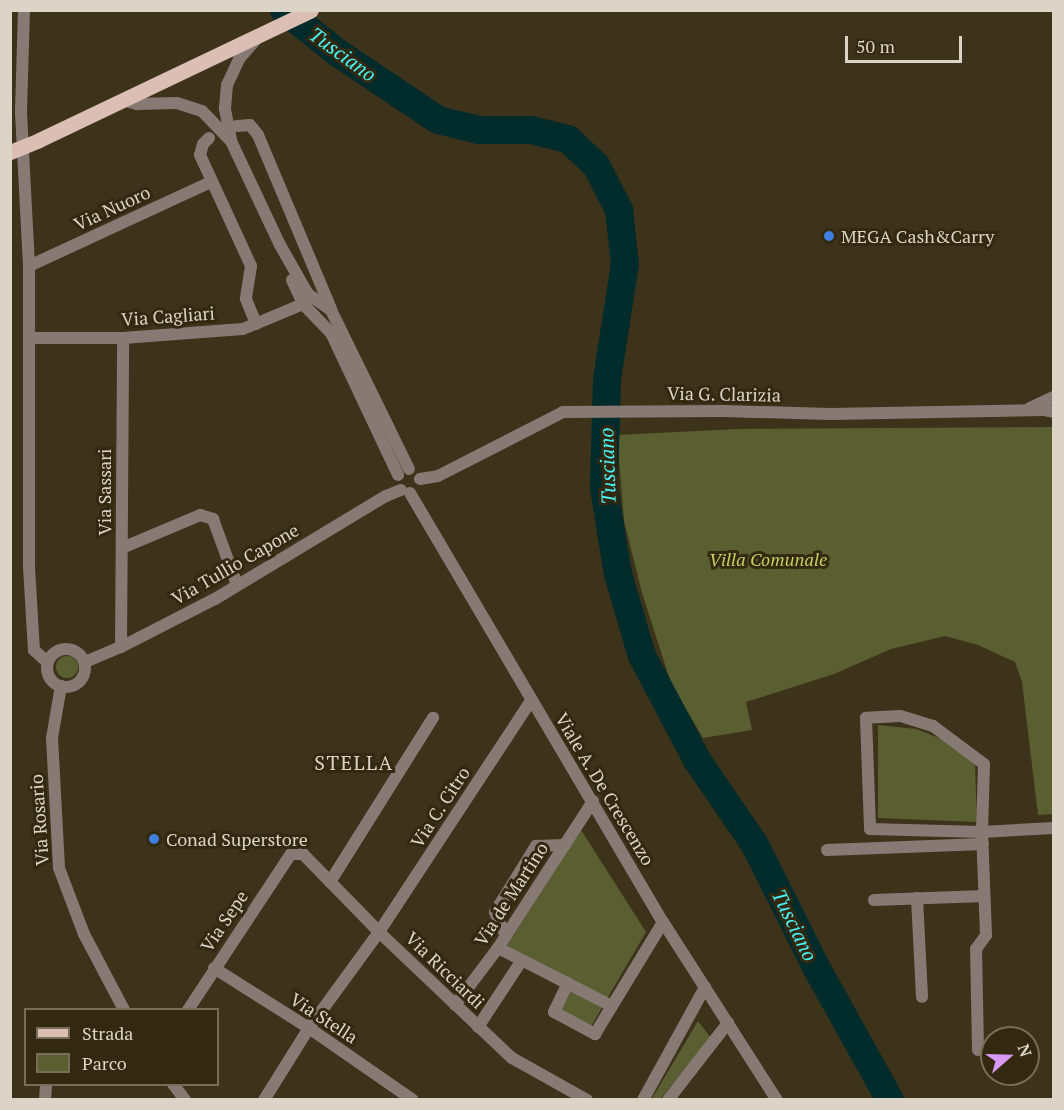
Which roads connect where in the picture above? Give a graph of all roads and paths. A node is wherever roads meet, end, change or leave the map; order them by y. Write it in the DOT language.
graph roads {
  1 [pos="24,10"];
  2 [pos="311,10"];
  3 [pos="261,33"];
  4 [pos="123,100"];
  5 [pos="237,126"];
  6 [pos="209,138"];
  7 [pos="231,141"];
  8 [pos="10,152"];
  9 [pos="211,182"];
  10 [pos="280,245"];
  11 [pos="29,266"];
  12 [pos="303,304"];
  13 [pos="331,310"];
  14 [pos="256,324"];
  15 [pos="30,338"];
  16 [pos="123,338"];
  17 [pos="1053,397"];
  18 [pos="1050,409"];
  19 [pos="1025,410"];
  20 [pos="404,472"];
  21 [pos="420,479"];
  22 [pos="406,491"];
  23 [pos="122,548"];
  24 [pos="237,585"];
  25 [pos="122,648"];
  26 [pos="85,662"];
  27 [pos="48,663"];
  28 [pos="61,686"];
  29 [pos="531,701"];
  30 [pos="433,718"];
  31 [pos="593,801"];
  32 [pos="1053,828"];
  33 [pos="983,838"];
  34 [pos="565,845"];
  35 [pos="827,850"];
  36 [pos="291,854"];
  37 [pos="330,882"];
  38 [pos="984,896"];
  39 [pos="917,898"];
  40 [pos="874,900"];
  41 [pos="663,922"];
  42 [pos="379,932"];
  43 [pos="506,936"];
  44 [pos="498,948"];
  45 [pos="522,960"];
  46 [pos="214,968"];
  47 [pos="568,983"];
  48 [pos="705,987"];
  49 [pos="922,997"];
  50 [pos="455,1005"];
  51 [pos="612,1006"];
  52 [pos="123,1008"];
  53 [pos="190,1008"];
  54 [pos="728,1023"];
  55 [pos="478,1027"];
  56 [pos="309,1028"];
  57 [pos="978,1050"];
  58 [pos="174,1086"];
  59 [pos="185,1100"];
  60 [pos="264,1100"];
  61 [pos="413,1100"];
  62 [pos="587,1100"];
  63 [pos="643,1100"];
  64 [pos="668,1100"];
  65 [pos="777,1100"];
  1 -- 11 [label="street"];
  2 -- 3 [label="main road"];
  3 -- 4 [label="main road"];
  3 -- 7 [label="street"];
  4 -- 7 [label="street"];
  4 -- 8 [label="main road, bridge"];
  5 -- 13 [label="street"];
  6 -- 9 [label="street"];
  7 -- 10 [label="street"];
  9 -- 11 [label="street, Via Nuoro"];
  9 -- 14 [label="street"];
  10 -- 12 [label="street"];
  10 -- 13 [label="street"];
  11 -- 15 [label="street"];
  12 -- 14 [label="street, Via Cagliari"];
  12 -- 20 [label="street"];
  13 -- 20 [label="street"];
  14 -- 16 [label="street, Via Cagliari"];
  15 -- 16 [label="street, Via Cagliari"];
  15 -- 27 [label="street"];
  16 -- 23 [label="street, Via Sassari"];
  17 -- 19 [label="street"];
  18 -- 19 [label="street, Via G. Clarizia"];
  19 -- 21 [label="street, Via G. Clarizia"];
  20 -- 21 [label="street"];
  20 -- 22 [label="street"];
  21 -- 22 [label="street"];
  22 -- 24 [label="street, Via Tullio Capone"];
  22 -- 29 [label="street, Viale A. De Crescenzo"];
  23 -- 24 [label="street"];
  23 -- 25 [label="street, Via Sassari"];
  24 -- 25 [label="street, Via Tullio Capone"];
  25 -- 26 [label="street, Via Tullio Capone"];
  26 -- 27 [label="street"];
  26 -- 28 [label="street"];
  27 -- 28 [label="street"];
  28 -- 52 [label="street, Via Rosario"];
  29 -- 31 [label="street, Viale A. De Crescenzo"];
  29 -- 42 [label="street, Via C. Citro"];
  30 -- 37 [label="street"];
  31 -- 34 [label="street, Via de Martino"];
  31 -- 41 [label="street, Viale A. De Crescenzo"];
  32 -- 33 [label="street"];
  33 -- 33 [label="street"];
  33 -- 35 [label="street"];
  33 -- 38 [label="street"];
  34 -- 43 [label="street, Via de Martino"];
  34 -- 43 [label="street"];
  36 -- 37 [label="street, Via Ricciardi"];
  36 -- 46 [label="street, Via Sepe"];
  37 -- 42 [label="street, Via Ricciardi"];
  38 -- 39 [label="street"];
  38 -- 57 [label="street"];
  39 -- 40 [label="street"];
  39 -- 49 [label="street"];
  41 -- 48 [label="street, Viale A. De Crescenzo"];
  41 -- 51 [label="street"];
  42 -- 50 [label="street, Via Ricciardi"];
  42 -- 56 [label="street, Via C. Citro"];
  43 -- 44 [label="street, Via de Martino"];
  44 -- 45 [label="street"];
  44 -- 50 [label="street, Via de Martino"];
  45 -- 47 [label="street"];
  45 -- 55 [label="street"];
  46 -- 53 [label="street, Via Sepe"];
  46 -- 56 [label="street, Via Stella"];
  47 -- 51 [label="street"];
  47 -- 51 [label="street"];
  48 -- 54 [label="street, Viale A. De Crescenzo"];
  48 -- 63 [label="street"];
  50 -- 55 [label="street, Via Ricciardi"];
  54 -- 64 [label="street"];
  54 -- 65 [label="street, Viale A. De Crescenzo"];
  55 -- 62 [label="street, Via Ricciardi"];
  56 -- 60 [label="street, Via C. Citro"];
  56 -- 61 [label="street, Via Stella"];
  58 -- 59 [label="street"];
}
